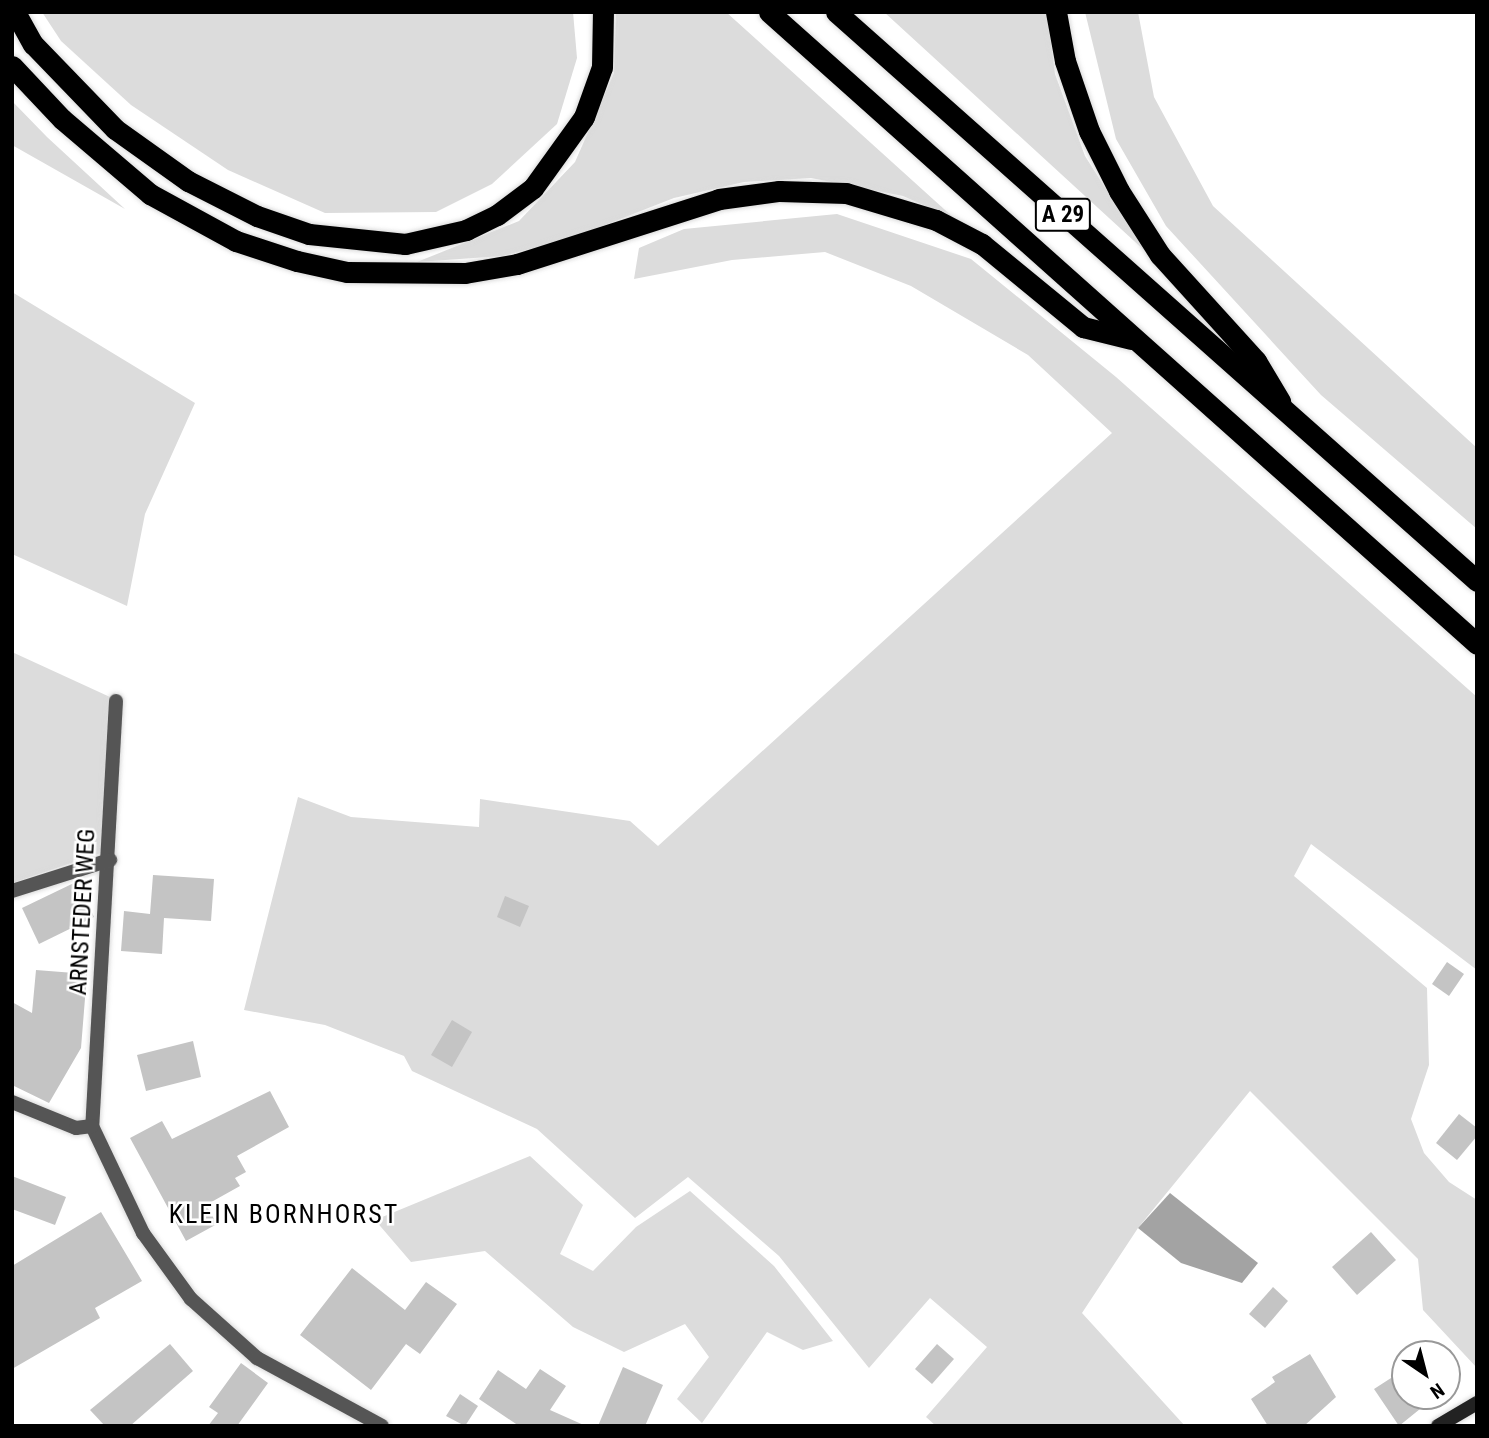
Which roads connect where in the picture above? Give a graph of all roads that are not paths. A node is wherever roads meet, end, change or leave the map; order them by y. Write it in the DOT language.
graph roads {
  1 [pos="15,12"];
  2 [pos="603,12"];
  3 [pos="769,12"];
  4 [pos="836,12"];
  5 [pos="1056,12"];
  6 [pos="12,66"];
  7 [pos="1131,339"];
  8 [pos="1290,417"];
  9 [pos="1477,581"];
  10 [pos="1477,645"];
  11 [pos="116,701"];
  12 [pos="110,860"];
  13 [pos="12,891"];
  14 [pos="12,1102"];
  15 [pos="92,1126"];
  16 [pos="1477,1403"];
  17 [pos="382,1426"];
  18 [pos="1438,1426"];
  1 -- 2 [label="highway"];
  3 -- 7 [label="highway, A 29"];
  4 -- 8 [label="highway, A 29"];
  5 -- 8 [label="highway"];
  6 -- 7 [label="highway"];
  7 -- 10 [label="highway, A 29"];
  8 -- 9 [label="highway, A 29"];
  11 -- 12 [label="street, ARNSTEDER WEG"];
  12 -- 13 [label="street"];
  12 -- 15 [label="street, ARNSTEDER WEG"];
  14 -- 15 [label="street"];
  15 -- 17 [label="street"];
  16 -- 18 [label="main road"];
}
